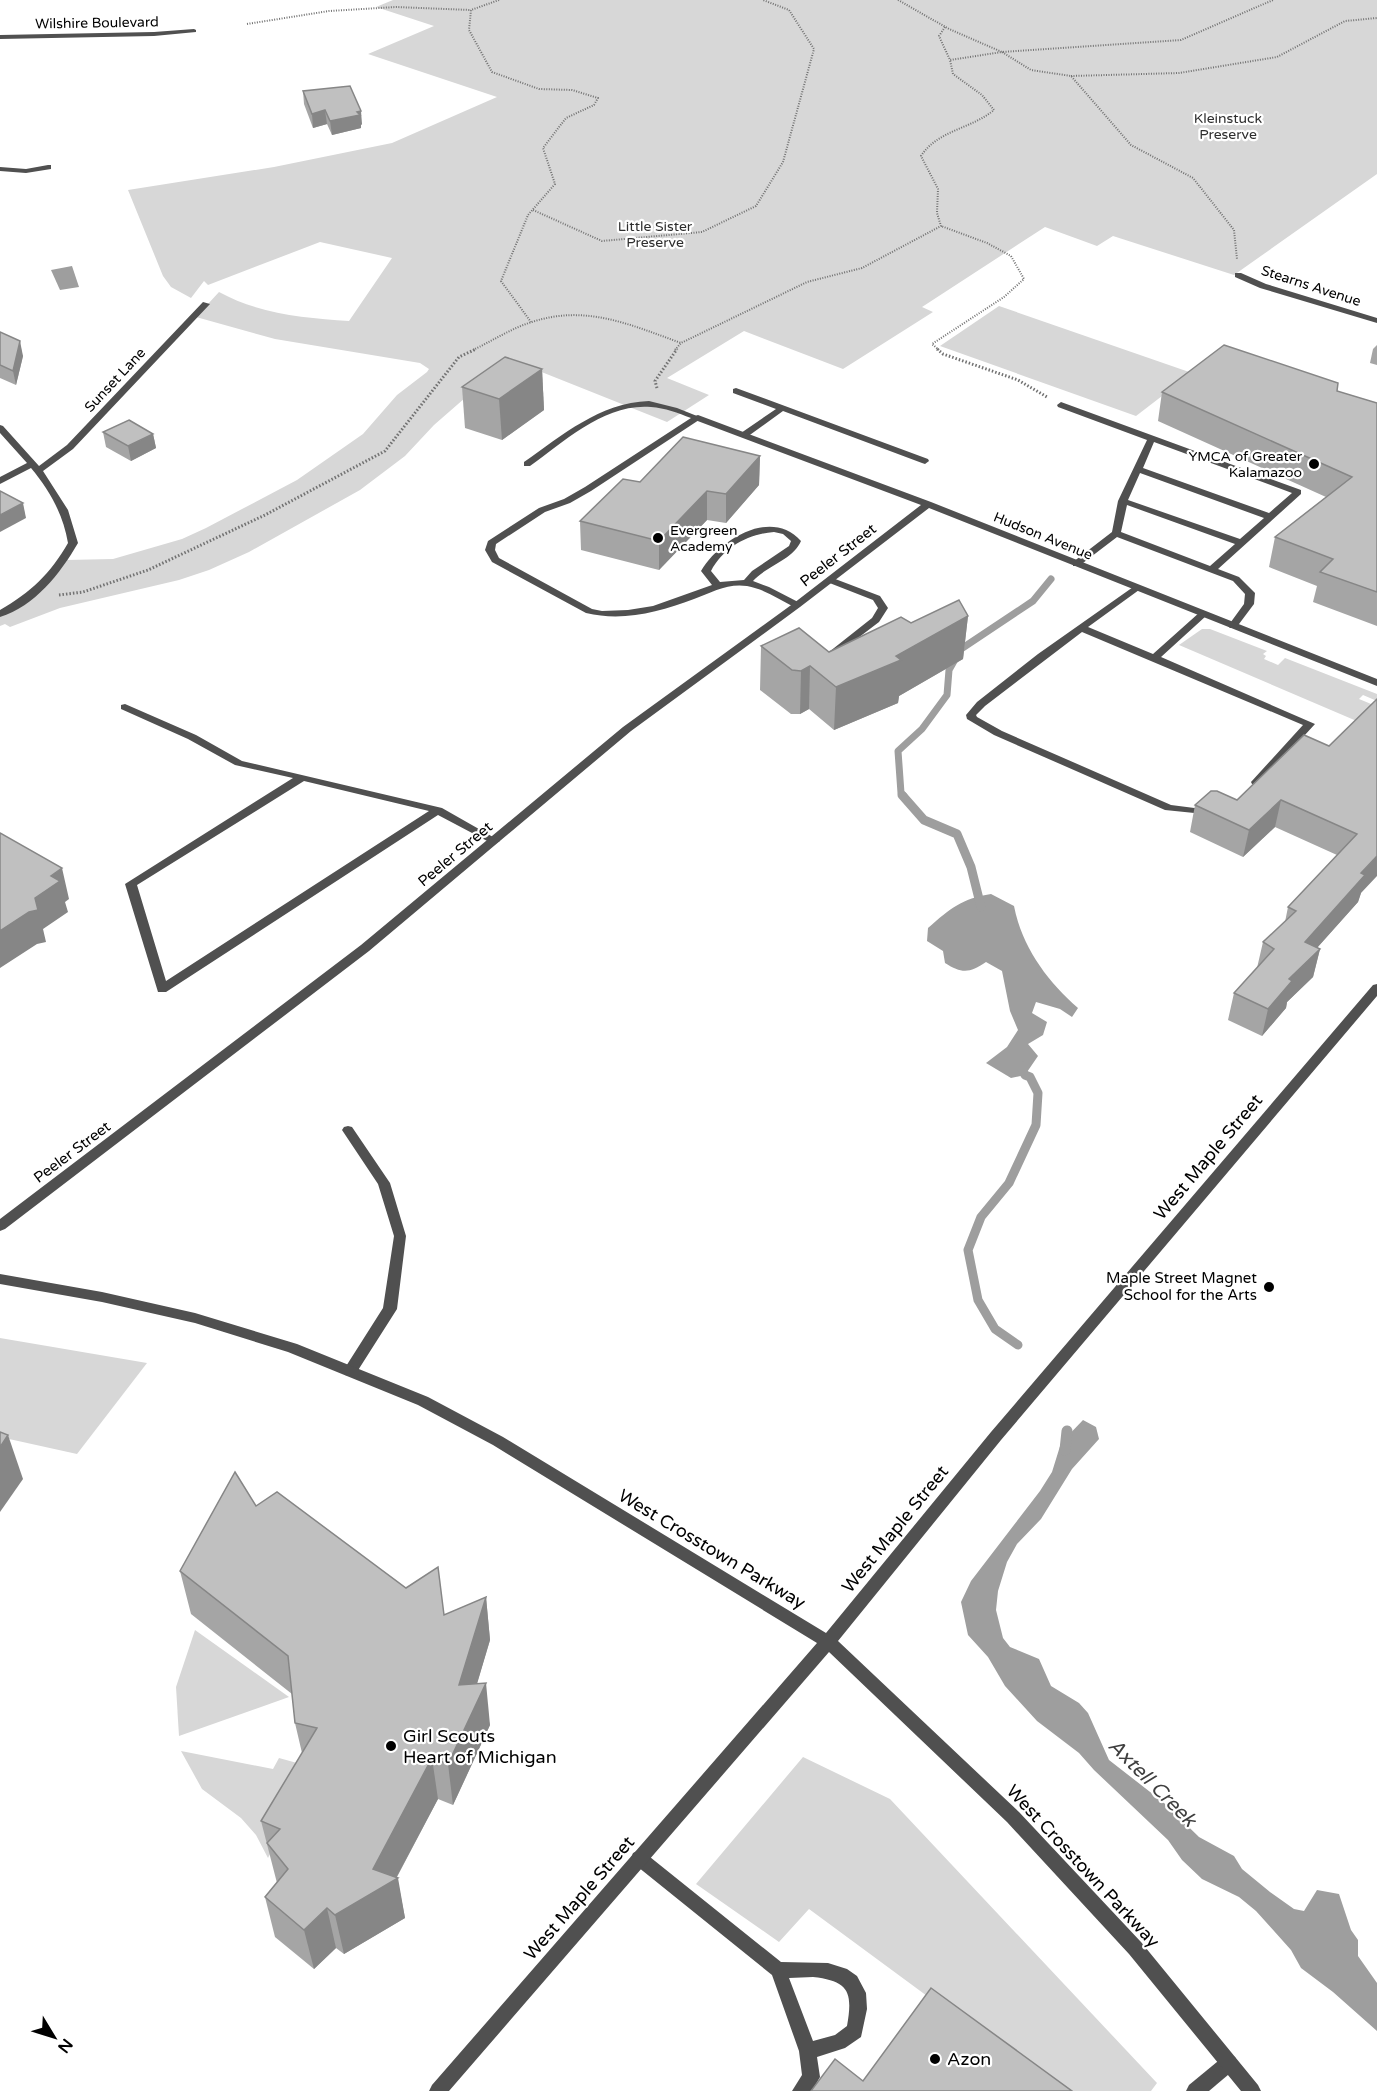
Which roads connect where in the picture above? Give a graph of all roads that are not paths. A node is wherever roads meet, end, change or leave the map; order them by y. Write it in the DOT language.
graph roads {
  1 [pos="194,31"];
  2 [pos="0,37"];
  3 [pos="48,167"];
  4 [pos="0,169"];
  5 [pos="1238,275"];
  6 [pos="206,304"];
  7 [pos="1377,321"];
  8 [pos="736,391"];
  9 [pos="1061,405"];
  10 [pos="782,408"];
  11 [pos="698,418"];
  12 [pos="0,428"];
  13 [pos="744,435"];
  14 [pos="1152,438"];
  15 [pos="925,461"];
  16 [pos="527,464"];
  17 [pos="36,467"];
  18 [pos="1137,470"];
  19 [pos="0,481"];
  20 [pos="1123,501"];
  21 [pos="928,504"];
  22 [pos="1270,517"];
  23 [pos="1116,533"];
  24 [pos="1242,543"];
  25 [pos="1077,564"];
  26 [pos="1212,570"];
  27 [pos="830,580"];
  28 [pos="746,583"];
  29 [pos="718,586"];
  30 [pos="1136,588"];
  31 [pos="797,605"];
  32 [pos="0,614"];
  33 [pos="1203,614"];
  34 [pos="1233,626"];
  35 [pos="1082,628"];
  36 [pos="829,657"];
  37 [pos="1154,658"];
  38 [pos="1377,683"];
  39 [pos="125,707"];
  40 [pos="302,777"];
  41 [pos="1250,790"];
  42 [pos="438,810"];
  43 [pos="1225,813"];
  44 [pos="495,841"];
  45 [pos="1377,988"];
  46 [pos="348,1130"];
  47 [pos="0,1226"];
  48 [pos="0,1279"];
  49 [pos="350,1371"];
  50 [pos="828,1642"];
  51 [pos="639,1858"];
  52 [pos="778,1970"];
  53 [pos="808,2051"];
  54 [pos="1229,2063"];
  55 [pos="438,2091"];
  56 [pos="801,2091"];
  57 [pos="1196,2091"];
  58 [pos="1252,2091"];
  1 -- 2 [label="street, Wilshire Boulevard"];
  3 -- 4 [label="street"];
  5 -- 7 [label="street, Stearns Avenue"];
  6 -- 17 [label="street, Sunset Lane"];
  8 -- 10 [label="street"];
  9 -- 14 [label="street"];
  10 -- 13 [label="street"];
  10 -- 15 [label="street"];
  11 -- 13 [label="street, Hudson Avenue"];
  11 -- 16 [label="street, Hudson Avenue"];
  11 -- 29 [label="street"];
  12 -- 17 [label="street"];
  13 -- 21 [label="street, Hudson Avenue"];
  14 -- 18 [label="street"];
  14 -- 22 [label="street"];
  17 -- 19 [label="street, Sunset Lane"];
  17 -- 32 [label="street"];
  18 -- 20 [label="street"];
  18 -- 22 [label="street"];
  20 -- 23 [label="street"];
  20 -- 24 [label="street"];
  21 -- 25 [label="street, Hudson Avenue"];
  21 -- 27 [label="street, Peeler Street"];
  22 -- 24 [label="street"];
  23 -- 25 [label="street"];
  23 -- 26 [label="street"];
  24 -- 26 [label="street"];
  25 -- 30 [label="street, Hudson Avenue"];
  26 -- 34 [label="street"];
  27 -- 31 [label="street, Peeler Street"];
  27 -- 36 [label="street"];
  28 -- 29 [label="street"];
  28 -- 29 [label="street"];
  28 -- 31 [label="street"];
  30 -- 33 [label="street, Hudson Avenue"];
  30 -- 35 [label="street"];
  31 -- 44 [label="street, Peeler Street"];
  33 -- 34 [label="street, Hudson Avenue"];
  33 -- 37 [label="street"];
  34 -- 38 [label="street, Hudson Avenue"];
  35 -- 37 [label="street"];
  35 -- 43 [label="street"];
  37 -- 41 [label="street"];
  39 -- 40 [label="street"];
  40 -- 42 [label="street"];
  40 -- 42 [label="street"];
  42 -- 44 [label="street"];
  44 -- 47 [label="street, Peeler Street"];
  45 -- 50 [label="street, West Maple Street"];
  46 -- 49 [label="street"];
  48 -- 49 [label="street, West Crosstown Parkway"];
  49 -- 50 [label="street, West Crosstown Parkway"];
  50 -- 51 [label="street, West Maple Street"];
  50 -- 54 [label="street, West Crosstown Parkway"];
  51 -- 52 [label="street"];
  51 -- 55 [label="street, West Maple Street"];
  52 -- 53 [label="street"];
  52 -- 53 [label="street"];
  53 -- 56 [label="street"];
  54 -- 57 [label="street"];
  54 -- 58 [label="street, West Crosstown Parkway"];
}
